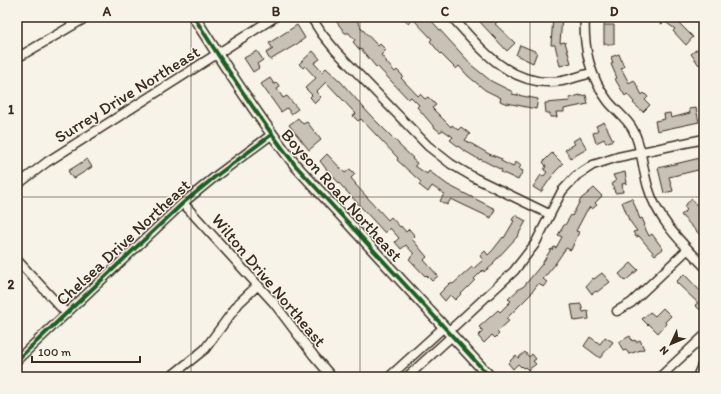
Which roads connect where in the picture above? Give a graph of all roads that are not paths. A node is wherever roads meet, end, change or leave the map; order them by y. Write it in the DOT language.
graph roads {
  1 [pos="87,17"];
  2 [pos="194,17"];
  3 [pos="275,17"];
  4 [pos="311,17"];
  5 [pos="452,17"];
  6 [pos="585,17"];
  7 [pos="217,55"];
  8 [pos="17,58"];
  9 [pos="592,73"];
  10 [pos="271,135"];
  11 [pos="704,139"];
  12 [pos="640,152"];
  13 [pos="17,185"];
  14 [pos="183,203"];
  15 [pos="549,214"];
  16 [pos="688,249"];
  17 [pos="17,260"];
  18 [pos="704,266"];
  19 [pos="258,285"];
  20 [pos="616,311"];
  21 [pos="66,313"];
  22 [pos="448,332"];
  23 [pos="704,336"];
  24 [pos="17,360"];
  25 [pos="704,361"];
  26 [pos="174,376"];
  27 [pos="662,376"];
  28 [pos="332,377"];
  29 [pos="389,377"];
  30 [pos="407,377"];
  31 [pos="490,377"];
  32 [pos="697,377"];
  1 -- 8 [label="street"];
  2 -- 7 [label="main road, Boyson Road Northeast"];
  3 -- 7 [label="street, Surrey Drive Northeast"];
  4 -- 15 [label="street"];
  5 -- 9 [label="street"];
  6 -- 9 [label="street"];
  7 -- 10 [label="main road, Boyson Road Northeast"];
  7 -- 13 [label="street, Surrey Drive Northeast"];
  9 -- 12 [label="street"];
  10 -- 14 [label="street, Chelsea Drive Northeast"];
  10 -- 22 [label="main road, Boyson Road Northeast"];
  11 -- 12 [label="street"];
  12 -- 15 [label="street"];
  12 -- 16 [label="street"];
  14 -- 19 [label="street, Wilton Drive Northeast"];
  14 -- 21 [label="street, Chelsea Drive Northeast"];
  15 -- 22 [label="street"];
  16 -- 18 [label="street"];
  16 -- 20 [label="street"];
  17 -- 21 [label="street"];
  19 -- 26 [label="street"];
  19 -- 28 [label="street, Wilton Drive Northeast"];
  21 -- 24 [label="street, Chelsea Drive Northeast"];
  22 -- 29 [label="street"];
  22 -- 30 [label="street"];
  22 -- 31 [label="main road, Boyson Road Northeast"];
  23 -- 27 [label="street"];
  25 -- 32 [label="street"];
}
